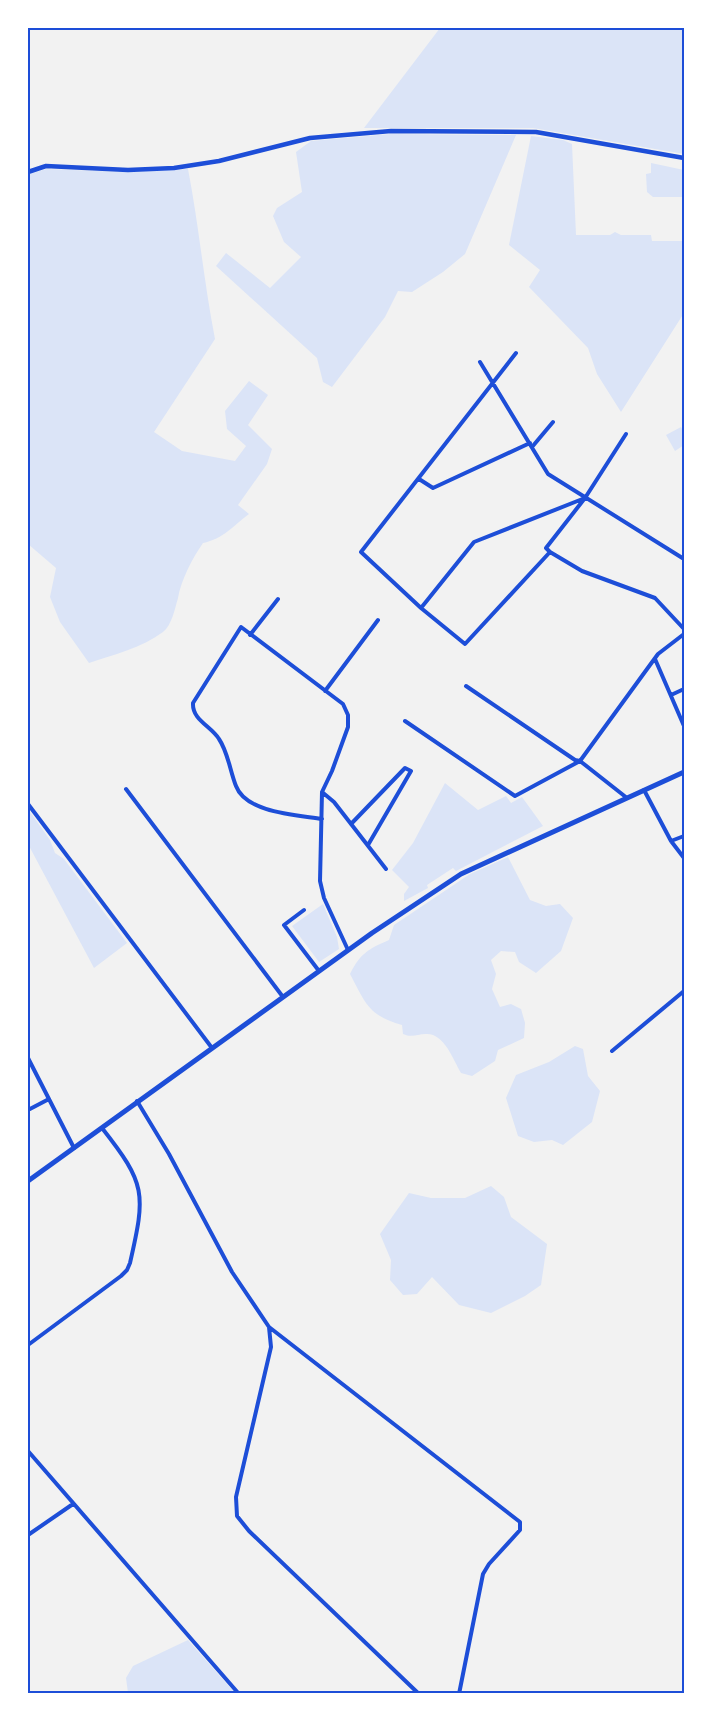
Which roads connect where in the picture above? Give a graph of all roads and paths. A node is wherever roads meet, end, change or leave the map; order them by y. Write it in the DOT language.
graph roads {
  1 [pos="684,158"];
  2 [pos="28,172"];
  3 [pos="516,353"];
  4 [pos="480,362"];
  5 [pos="493,382"];
  6 [pos="553,422"];
  7 [pos="626,434"];
  8 [pos="531,445"];
  9 [pos="419,479"];
  10 [pos="585,498"];
  11 [pos="550,552"];
  12 [pos="684,560"];
  13 [pos="278,599"];
  14 [pos="421,608"];
  15 [pos="378,620"];
  16 [pos="684,629"];
  17 [pos="684,634"];
  18 [pos="250,635"];
  19 [pos="654,659"];
  20 [pos="466,686"];
  21 [pos="684,689"];
  22 [pos="325,691"];
  23 [pos="671,695"];
  24 [pos="405,721"];
  25 [pos="684,726"];
  26 [pos="580,761"];
  27 [pos="684,772"];
  28 [pos="126,789"];
  29 [pos="644,790"];
  30 [pos="322,792"];
  31 [pos="627,798"];
  32 [pos="28,804"];
  33 [pos="322,819"];
  34 [pos="351,824"];
  35 [pos="684,836"];
  36 [pos="670,841"];
  37 [pos="368,845"];
  38 [pos="684,858"];
  39 [pos="386,869"];
  40 [pos="304,910"];
  41 [pos="348,950"];
  42 [pos="319,971"];
  43 [pos="684,991"];
  44 [pos="283,997"];
  45 [pos="212,1048"];
  46 [pos="612,1051"];
  47 [pos="28,1058"];
  48 [pos="33,1068"];
  49 [pos="28,1071"];
  50 [pos="49,1099"];
  51 [pos="137,1101"];
  52 [pos="28,1110"];
  53 [pos="102,1128"];
  54 [pos="74,1148"];
  55 [pos="28,1182"];
  56 [pos="269,1326"];
  57 [pos="28,1345"];
  58 [pos="28,1451"];
  59 [pos="73,1504"];
  60 [pos="28,1535"];
  61 [pos="239,1694"];
  62 [pos="419,1694"];
  63 [pos="459,1694"];
  1 -- 2 [label="street"];
  3 -- 5 [label="street"];
  4 -- 5 [label="street"];
  5 -- 8 [label="street"];
  5 -- 9 [label="street"];
  6 -- 8 [label="street"];
  7 -- 10 [label="street"];
  8 -- 9 [label="street"];
  8 -- 10 [label="street"];
  9 -- 14 [label="street"];
  10 -- 11 [label="street"];
  10 -- 12 [label="street"];
  10 -- 14 [label="street"];
  11 -- 14 [label="street"];
  11 -- 16 [label="street"];
  13 -- 18 [label="street"];
  15 -- 22 [label="street"];
  17 -- 19 [label="street"];
  18 -- 22 [label="street"];
  18 -- 33 [label="street"];
  19 -- 23 [label="street"];
  19 -- 26 [label="street"];
  20 -- 26 [label="street"];
  21 -- 23 [label="street"];
  22 -- 30 [label="street"];
  23 -- 25 [label="street"];
  24 -- 26 [label="street"];
  26 -- 31 [label="street"];
  27 -- 29 [label="main road"];
  28 -- 44 [label="street"];
  29 -- 31 [label="main road"];
  29 -- 36 [label="street"];
  30 -- 33 [label="street"];
  30 -- 34 [label="street"];
  31 -- 41 [label="main road"];
  32 -- 45 [label="street"];
  33 -- 41 [label="street"];
  34 -- 37 [label="street"];
  34 -- 37 [label="street"];
  35 -- 36 [label="street"];
  36 -- 38 [label="street"];
  37 -- 39 [label="street"];
  40 -- 42 [label="street"];
  41 -- 42 [label="main road"];
  42 -- 44 [label="main road"];
  43 -- 46 [label="street"];
  44 -- 45 [label="main road"];
  45 -- 51 [label="main road"];
  47 -- 48 [label="street"];
  48 -- 49 [label="street"];
  48 -- 50 [label="street"];
  50 -- 52 [label="street"];
  50 -- 54 [label="street"];
  51 -- 53 [label="main road"];
  51 -- 56 [label="street"];
  53 -- 54 [label="main road"];
  53 -- 57 [label="street"];
  54 -- 55 [label="main road"];
  56 -- 62 [label="street"];
  56 -- 63 [label="street"];
  58 -- 59 [label="street"];
  59 -- 60 [label="street"];
  59 -- 61 [label="street"];
}
